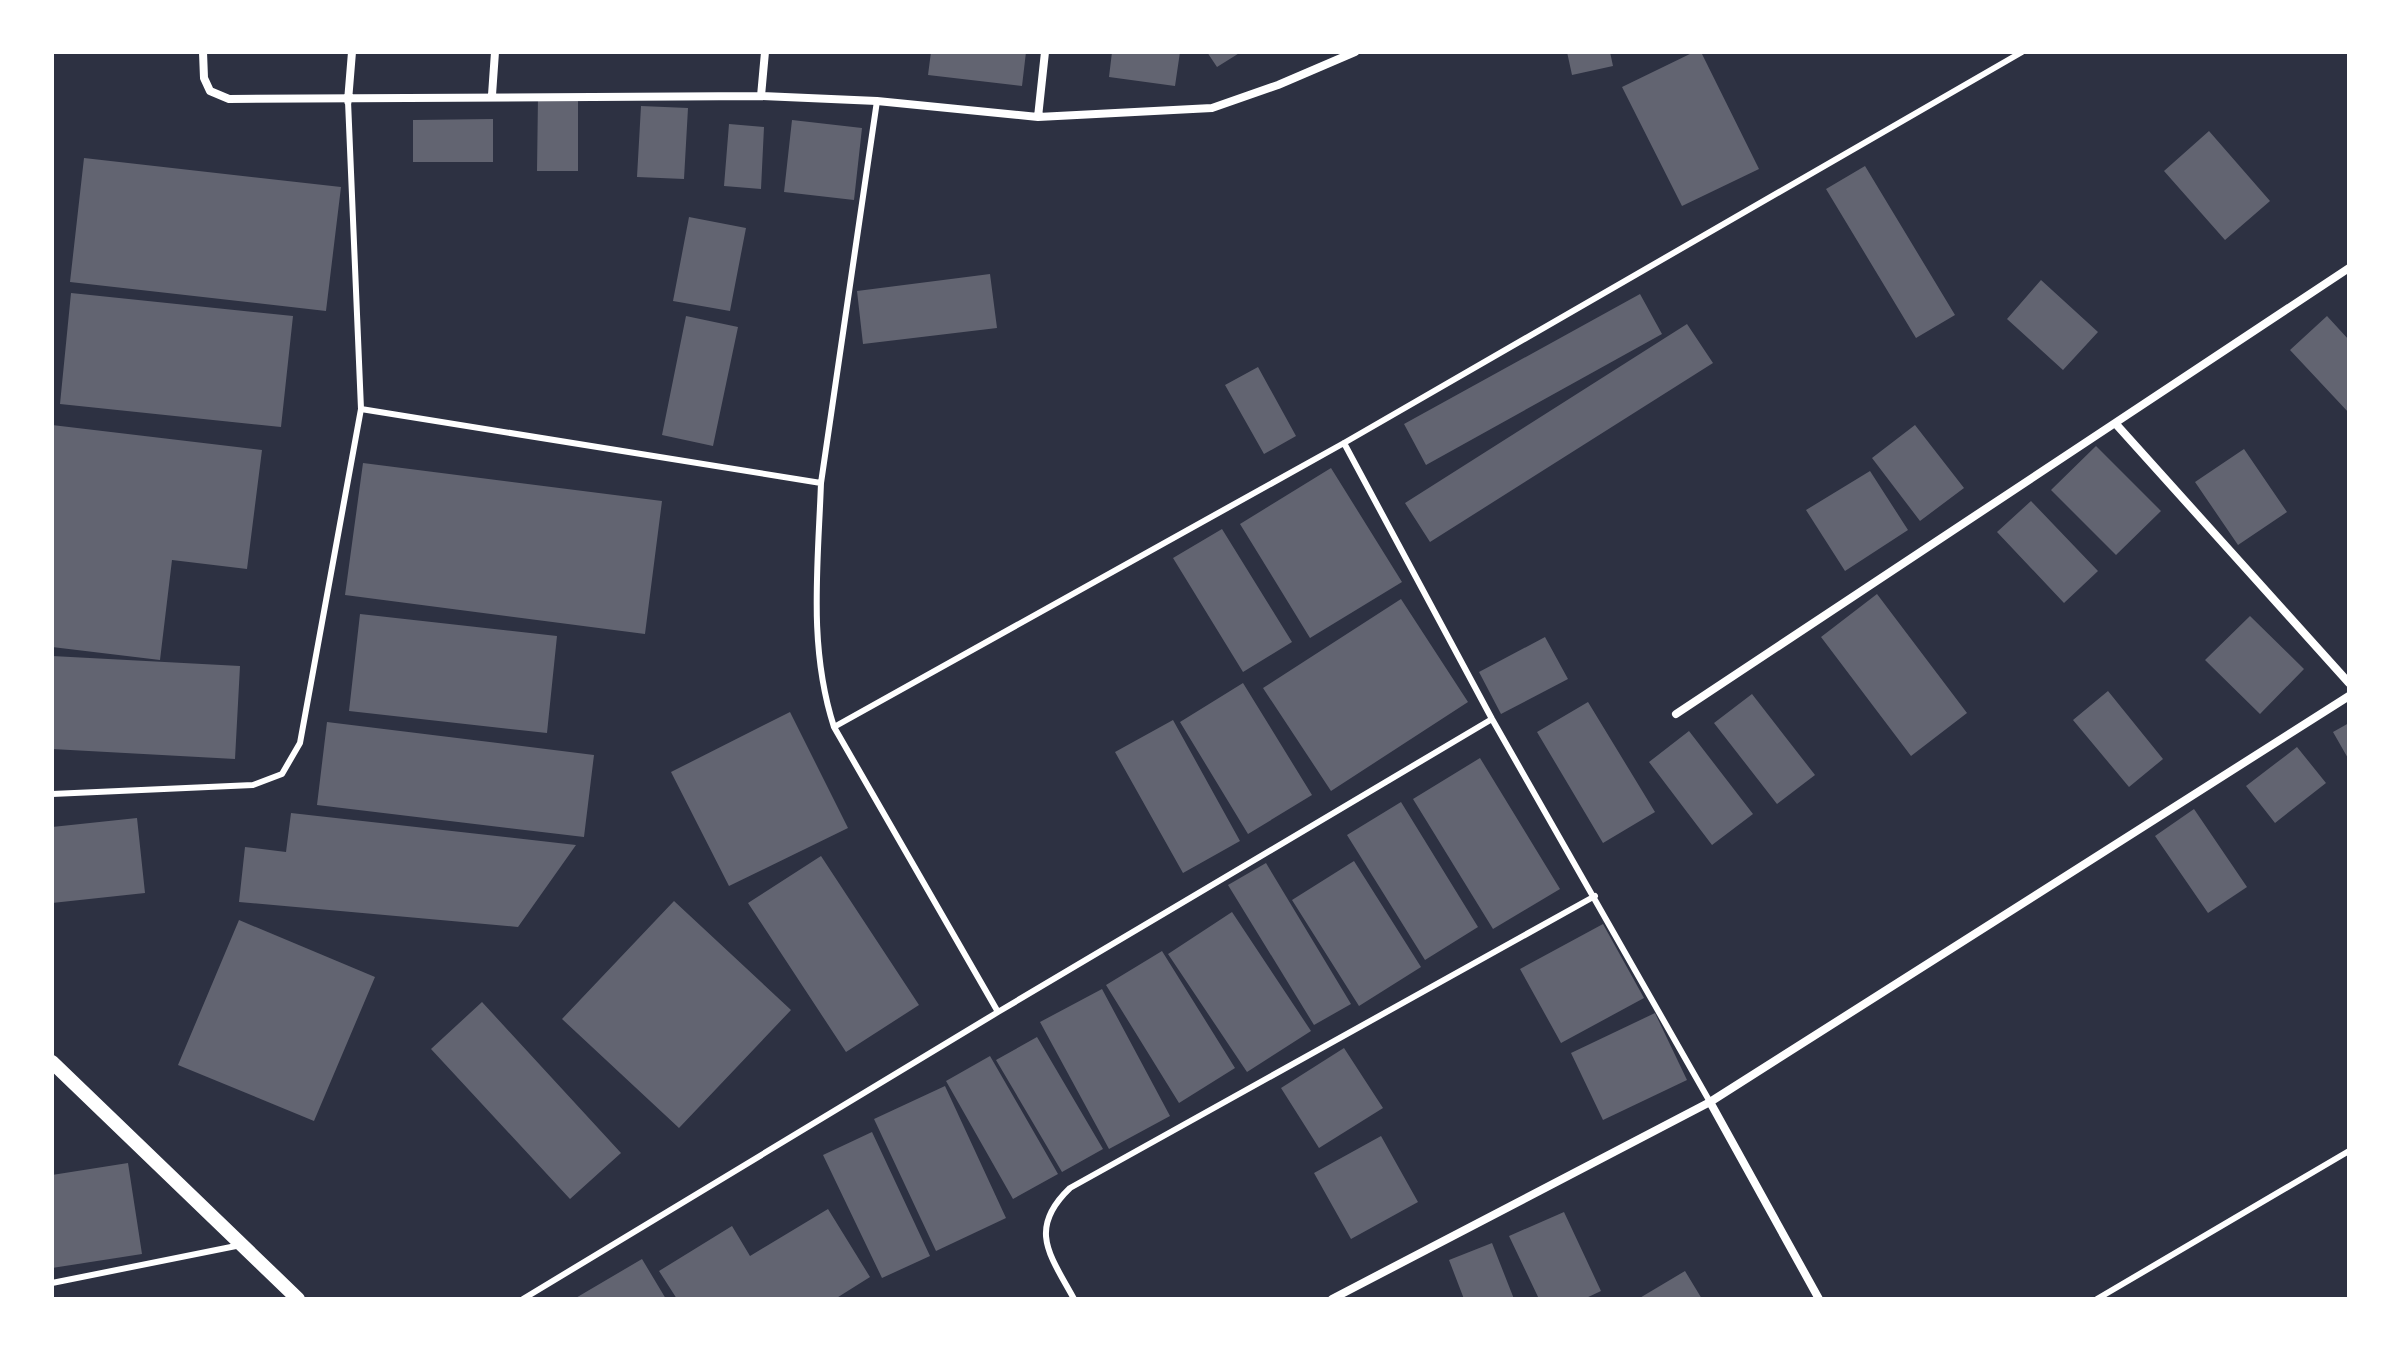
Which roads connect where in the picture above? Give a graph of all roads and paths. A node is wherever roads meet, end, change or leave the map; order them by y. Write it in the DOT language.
graph roads {
  1 [pos="203,52"];
  2 [pos="352,52"];
  3 [pos="495,52"];
  4 [pos="765,52"];
  5 [pos="1045,52"];
  6 [pos="1355,52"];
  7 [pos="2022,52"];
  8 [pos="492,95"];
  9 [pos="761,96"];
  10 [pos="348,101"];
  11 [pos="877,101"];
  12 [pos="1038,117"];
  13 [pos="2349,268"];
  14 [pos="361,409"];
  15 [pos="2115,423"];
  16 [pos="1344,443"];
  17 [pos="821,483"];
  18 [pos="2349,683"];
  19 [pos="2349,696"];
  20 [pos="1676,714"];
  21 [pos="1492,719"];
  22 [pos="834,727"];
  23 [pos="52,794"];
  24 [pos="1595,896"];
  25 [pos="998,1012"];
  26 [pos="52,1062"];
  27 [pos="1710,1102"];
  28 [pos="2349,1151"];
  29 [pos="241,1245"];
  30 [pos="52,1283"];
  31 [pos="298,1299"];
  32 [pos="523,1299"];
  33 [pos="1074,1299"];
  34 [pos="1332,1299"];
  35 [pos="1819,1299"];
  36 [pos="2097,1299"];
  1 -- 10 [label="street"];
  2 -- 10 [label="street"];
  3 -- 8 [label="street"];
  4 -- 9 [label="street"];
  5 -- 12 [label="street"];
  6 -- 12 [label="street"];
  7 -- 16 [label="lane"];
  8 -- 9 [label="street"];
  8 -- 10 [label="street"];
  9 -- 11 [label="street"];
  10 -- 14 [label="lane"];
  11 -- 12 [label="street"];
  11 -- 17 [label="lane"];
  13 -- 15 [label="street"];
  14 -- 17 [label="lane"];
  14 -- 23 [label="lane"];
  15 -- 18 [label="street"];
  15 -- 20 [label="street"];
  16 -- 21 [label="lane"];
  16 -- 22 [label="lane"];
  17 -- 22 [label="lane"];
  19 -- 27 [label="street"];
  21 -- 24 [label="lane"];
  21 -- 25 [label="lane"];
  22 -- 25 [label="lane"];
  24 -- 27 [label="lane"];
  24 -- 33 [label="lane"];
  25 -- 32 [label="lane"];
  26 -- 29 [label="street"];
  27 -- 34 [label="street"];
  27 -- 35 [label="street"];
  28 -- 36 [label="lane"];
  29 -- 30 [label="lane"];
  29 -- 31 [label="street"];
}
